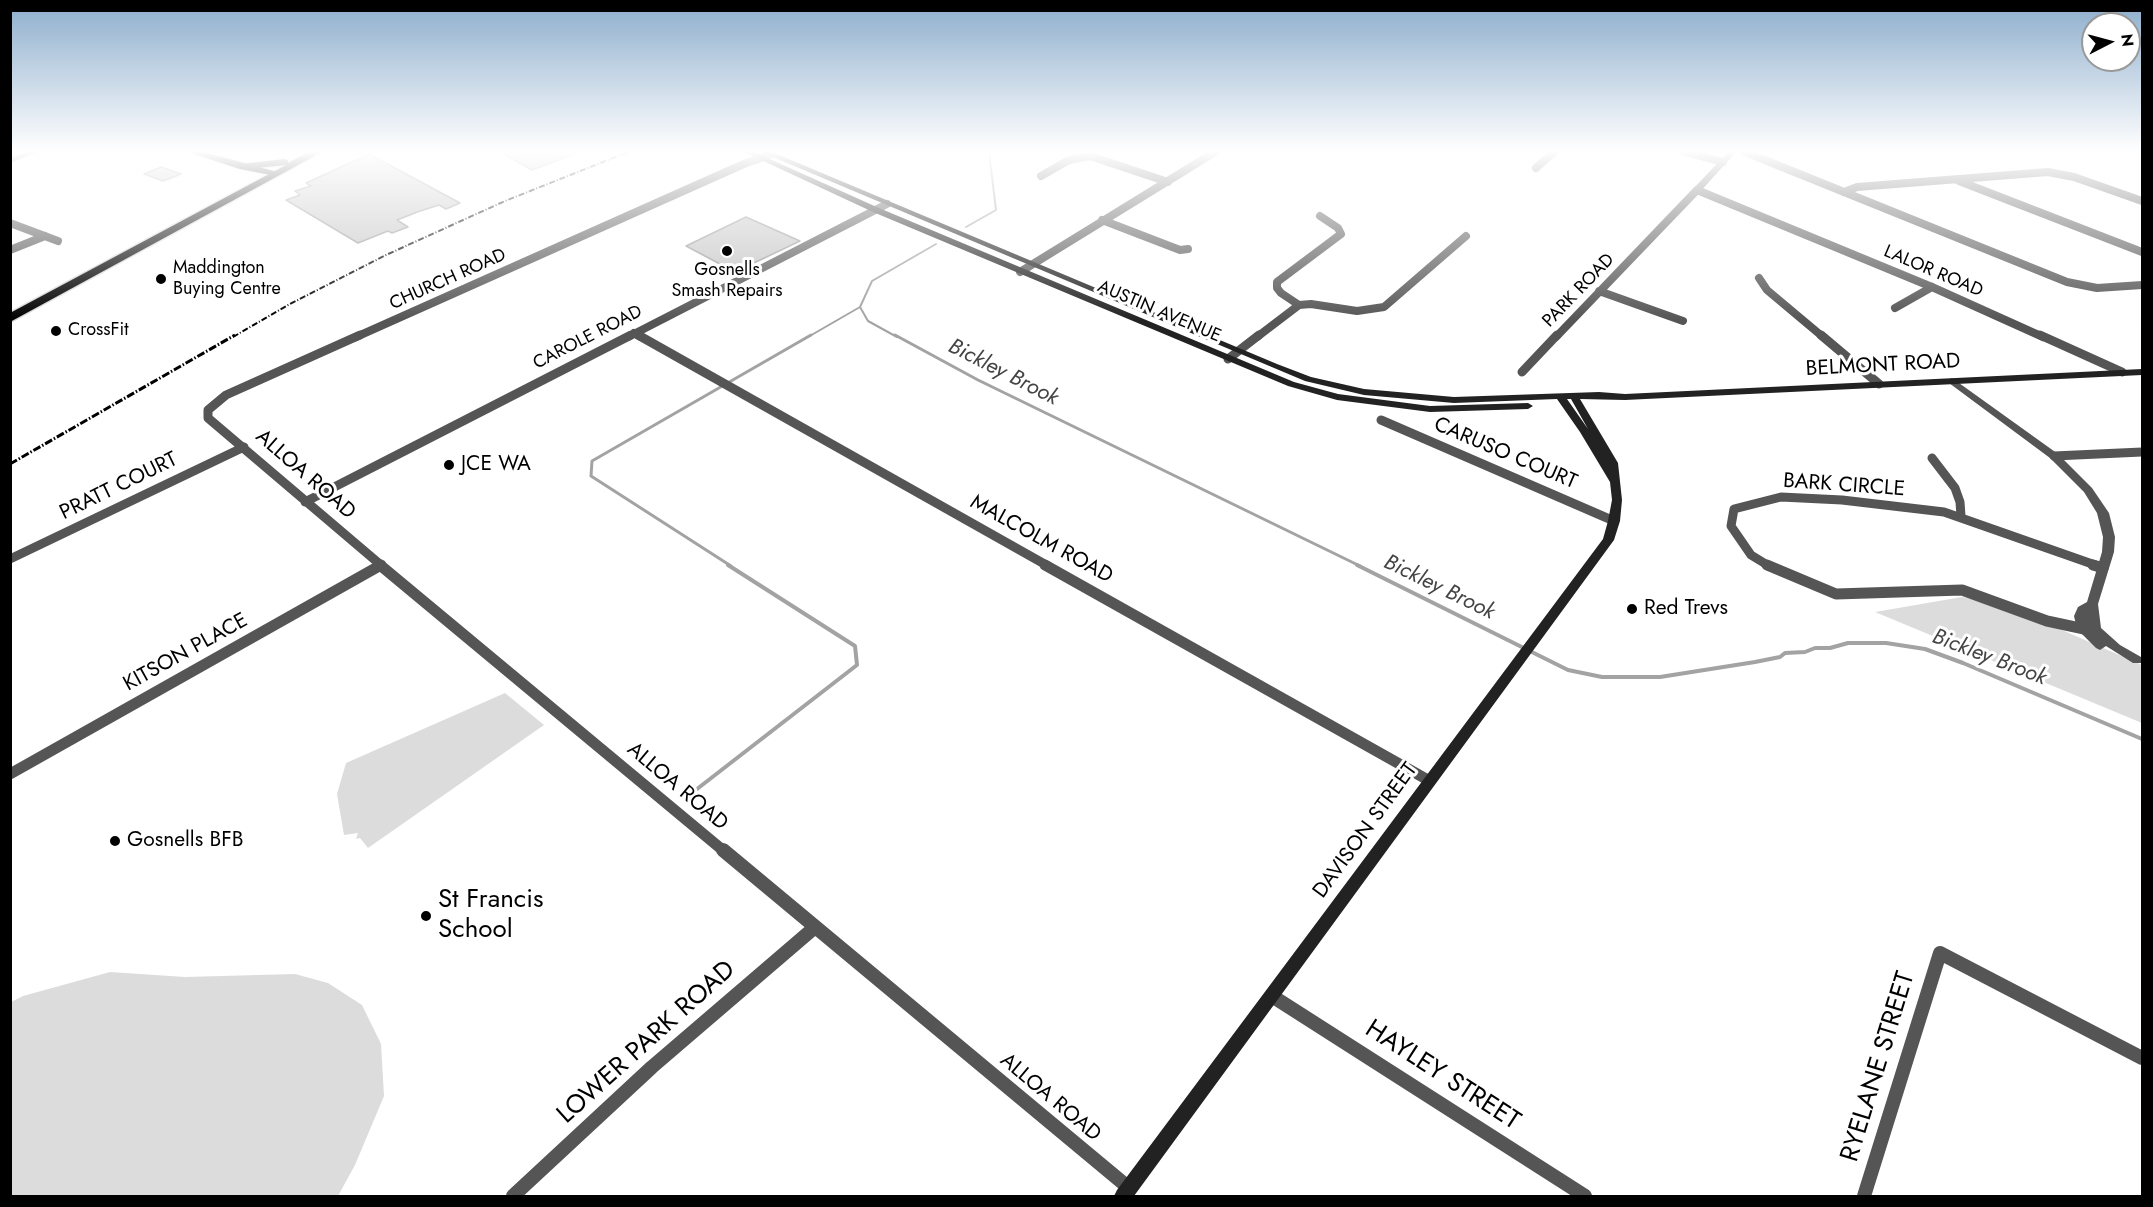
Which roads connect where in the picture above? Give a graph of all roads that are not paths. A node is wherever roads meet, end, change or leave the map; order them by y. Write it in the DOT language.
graph roads {
  1 [pos="209,208"];
  2 [pos="645,208"];
  3 [pos="873,208"];
  4 [pos="879,208"];
  5 [pos="897,208"];
  6 [pos="1122,208"];
  7 [pos="1679,208"];
  8 [pos="1741,208"];
  9 [pos="1884,208"];
  10 [pos="2029,208"];
  11 [pos="876,210"];
  12 [pos="1320,216"];
  13 [pos="1102,220"];
  14 [pos="10,223"];
  15 [pos="45,236"];
  16 [pos="1466,236"];
  17 [pos="58,242"];
  18 [pos="1188,249"];
  19 [pos="10,250"];
  20 [pos="2142,252"];
  21 [pos="1031,265"];
  22 [pos="1020,272"];
  23 [pos="1759,278"];
  24 [pos="2142,285"];
  25 [pos="1932,287"];
  26 [pos="1599,291"];
  27 [pos="1299,305"];
  28 [pos="1895,308"];
  29 [pos="10,318"];
  30 [pos="1683,321"];
  31 [pos="634,333"];
  32 [pos="1238,352"];
  33 [pos="1228,359"];
  34 [pos="1522,372"];
  35 [pos="2122,372"];
  36 [pos="2142,372"];
  37 [pos="1966,380"];
  38 [pos="1952,381"];
  39 [pos="1879,384"];
  40 [pos="1577,400"];
  41 [pos="1563,401"];
  42 [pos="208,410"];
  43 [pos="1992,410"];
  44 [pos="1381,420"];
  45 [pos="244,447"];
  46 [pos="2142,452"];
  47 [pos="2054,456"];
  48 [pos="1932,458"];
  49 [pos="1613,480"];
  50 [pos="305,502"];
  51 [pos="1961,516"];
  52 [pos="1614,521"];
  53 [pos="10,559"];
  54 [pos="381,565"];
  55 [pos="2103,568"];
  56 [pos="2090,630"];
  57 [pos="2140,662"];
  58 [pos="10,774"];
  59 [pos="1428,780"];
  60 [pos="814,928"];
  61 [pos="1272,996"];
  62 [pos="2142,1058"];
  63 [pos="1126,1192"];
  64 [pos="513,1197"];
  65 [pos="1585,1197"];
  66 [pos="1864,1197"];
  1 -- 29 [label="highway"];
  2 -- 42 [label="street, CHURCH ROAD"];
  3 -- 11 [label="main road, AUSTIN AVENUE"];
  4 -- 11 [label="street, CAROLE ROAD"];
  5 -- 21 [label="main road, AUSTIN AVENUE"];
  6 -- 13 [label="street"];
  7 -- 26 [label="street, PARK ROAD"];
  8 -- 25 [label="street, LALOR ROAD"];
  9 -- 24 [label="street"];
  10 -- 20 [label="street"];
  11 -- 22 [label="main road, AUSTIN AVENUE"];
  11 -- 31 [label="street, CAROLE ROAD"];
  12 -- 27 [label="street"];
  13 -- 18 [label="street"];
  13 -- 21 [label="street"];
  14 -- 15 [label="street"];
  15 -- 17 [label="street"];
  15 -- 19 [label="street"];
  16 -- 27 [label="street"];
  21 -- 22 [label="street"];
  21 -- 32 [label="main road, AUSTIN AVENUE"];
  22 -- 33 [label="main road, AUSTIN AVENUE"];
  23 -- 39 [label="street"];
  25 -- 28 [label="street"];
  25 -- 35 [label="street, LALOR ROAD"];
  26 -- 30 [label="street"];
  26 -- 34 [label="street, PARK ROAD"];
  27 -- 32 [label="street"];
  31 -- 50 [label="street, CAROLE ROAD"];
  31 -- 59 [label="street, MALCOLM ROAD"];
  32 -- 33 [label="street"];
  32 -- 41 [label="main road, AUSTIN AVENUE"];
  33 -- 41 [label="main road, AUSTIN AVENUE"];
  35 -- 36 [label="main road, BELMONT ROAD"];
  35 -- 37 [label="main road, BELMONT ROAD"];
  37 -- 38 [label="main road, BELMONT ROAD"];
  37 -- 43 [label="street"];
  38 -- 39 [label="main road, BELMONT ROAD"];
  38 -- 43 [label="street"];
  39 -- 40 [label="main road, BELMONT ROAD"];
  40 -- 41 [label="main road, AUSTIN AVENUE"];
  40 -- 49 [label="main road, DAVISON STREET"];
  41 -- 49 [label="main road, DAVISON STREET"];
  42 -- 45 [label="street, ALLOA ROAD"];
  43 -- 47 [label="street"];
  44 -- 52 [label="street, CARUSO COURT"];
  45 -- 50 [label="street, ALLOA ROAD"];
  45 -- 53 [label="street, PRATT COURT"];
  46 -- 47 [label="street"];
  47 -- 55 [label="street"];
  48 -- 51 [label="street"];
  49 -- 52 [label="main road, DAVISON STREET"];
  50 -- 54 [label="street, ALLOA ROAD"];
  51 -- 55 [label="street, BARK CIRCLE"];
  51 -- 56 [label="street, BARK CIRCLE"];
  52 -- 59 [label="main road, DAVISON STREET"];
  54 -- 58 [label="street, KITSON PLACE"];
  54 -- 60 [label="street, ALLOA ROAD"];
  55 -- 56 [label="street"];
  56 -- 57 [label="street"];
  59 -- 61 [label="main road, DAVISON STREET"];
  60 -- 63 [label="street, ALLOA ROAD"];
  60 -- 64 [label="street, LOWER PARK ROAD"];
  61 -- 63 [label="main road, DAVISON STREET"];
  61 -- 65 [label="street, HAYLEY STREET"];
  62 -- 66 [label="street, RYELANE STREET"];
}
